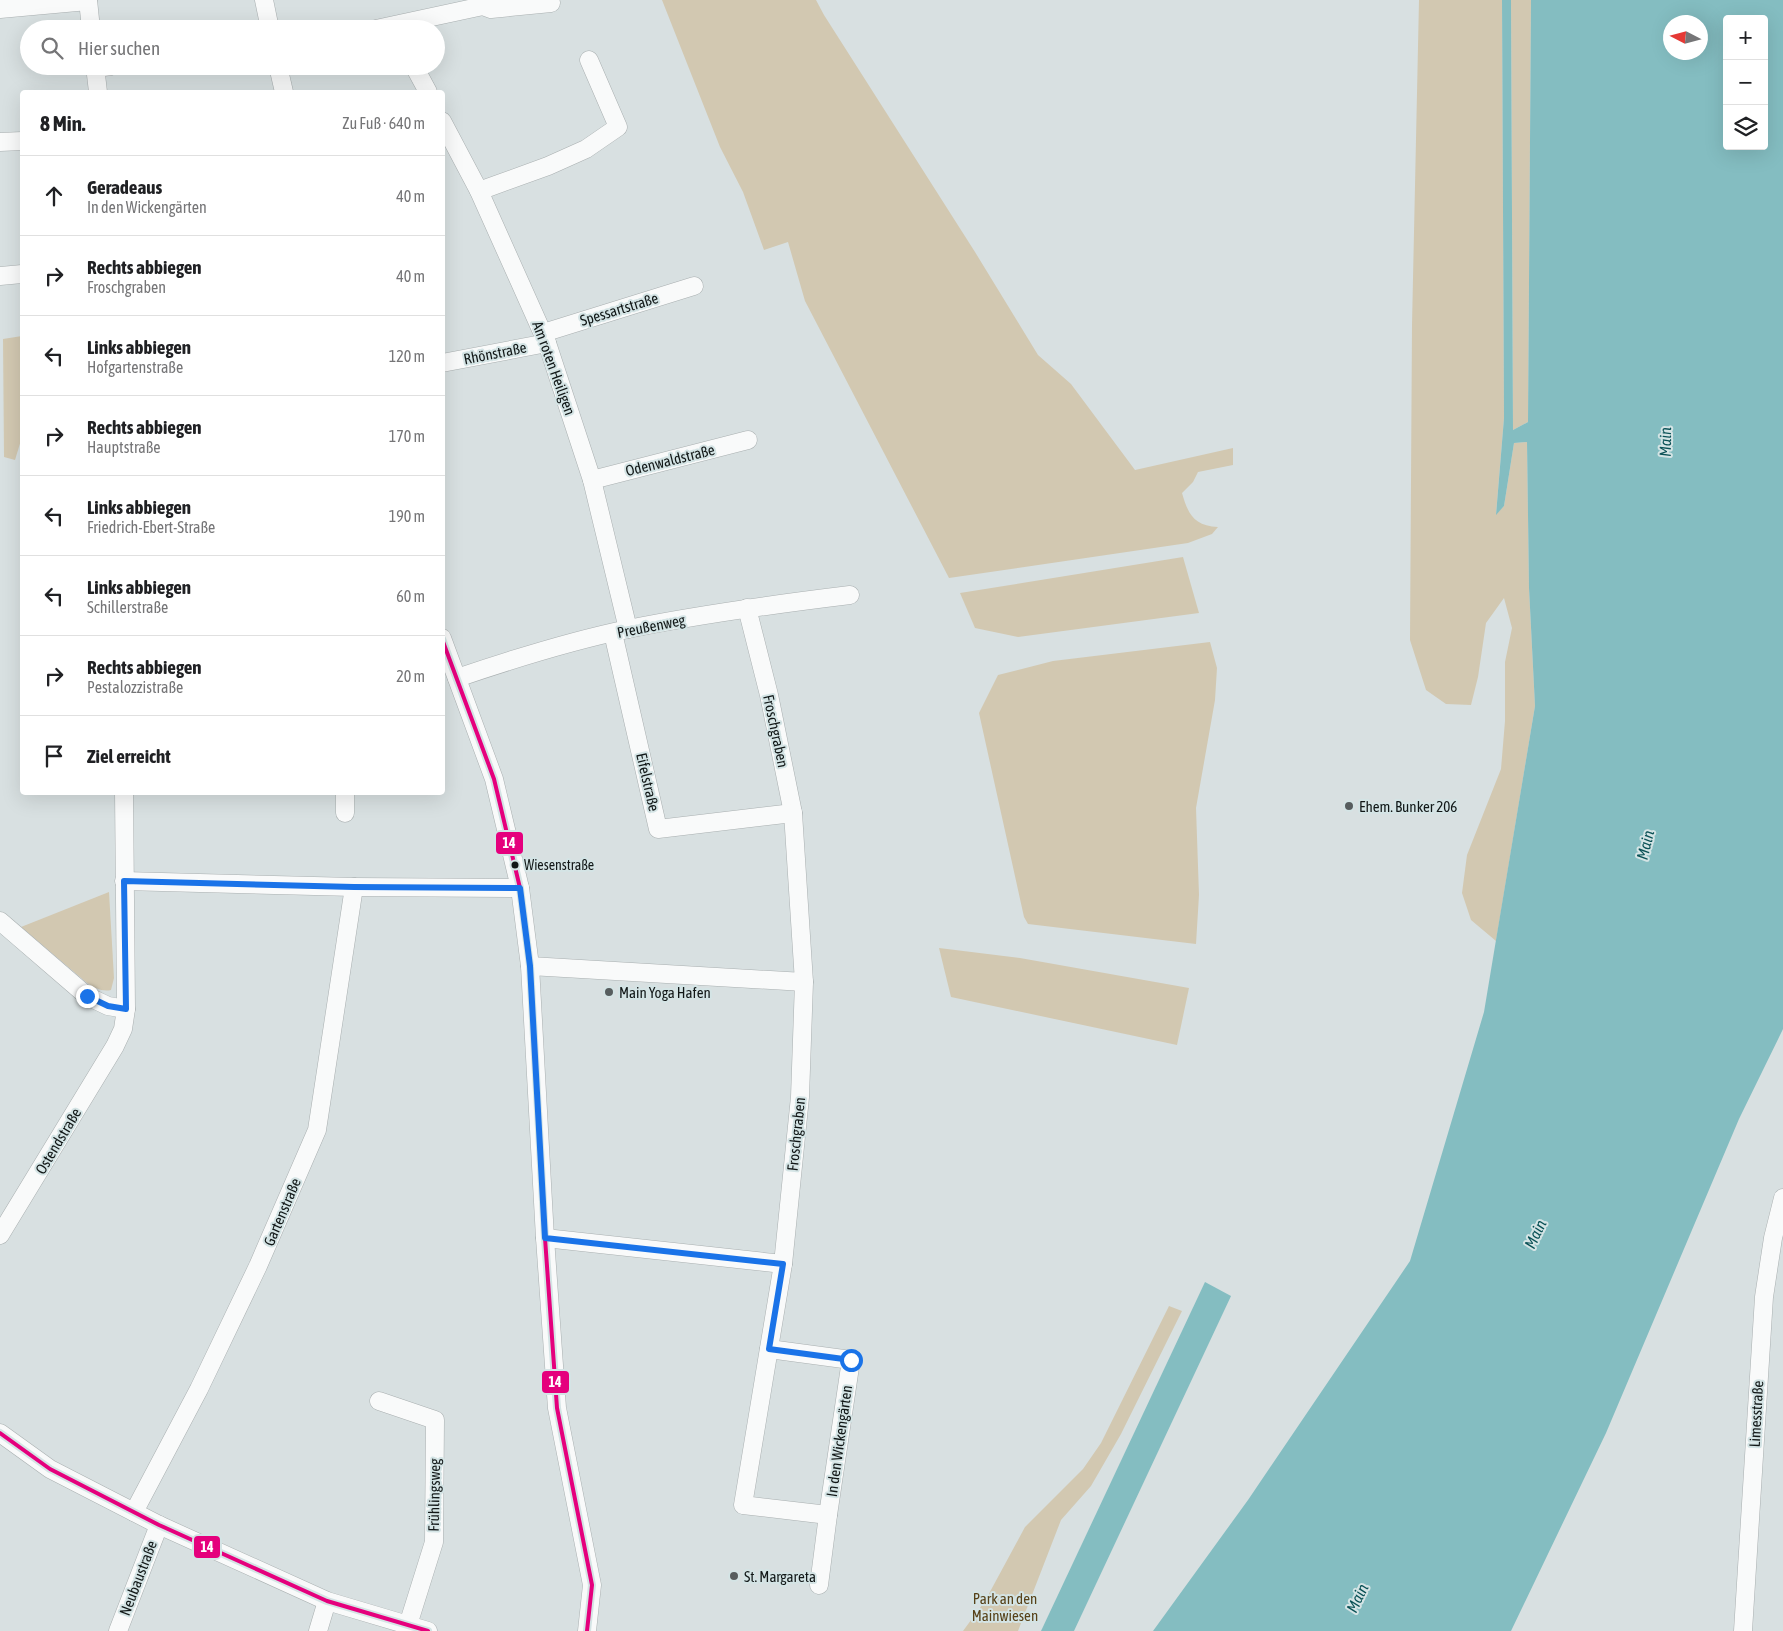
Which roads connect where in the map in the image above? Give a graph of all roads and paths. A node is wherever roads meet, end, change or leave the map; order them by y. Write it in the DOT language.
graph roads {
  1 [pos="88,0"];
  2 [pos="264,0"];
  3 [pos="483,3"];
  4 [pos="551,3"];
  5 [pos="0,9"];
  6 [pos="90,20"];
  7 [pos="268,20"];
  8 [pos="420,20"];
  9 [pos="589,60"];
  10 [pos="100,75"];
  11 [pos="280,75"];
  12 [pos="419,75"];
  13 [pos="98,90"];
  14 [pos="284,90"];
  15 [pos="427,90"];
  16 [pos="445,127"];
  17 [pos="20,141"];
  18 [pos="0,142"];
  19 [pos="479,191"];
  20 [pos="20,274"];
  21 [pos="0,276"];
  22 [pos="694,286"];
  23 [pos="545,338"];
  24 [pos="445,362"];
  25 [pos="748,440"];
  26 [pos="592,480"];
  27 [pos="850,595"];
  28 [pos="748,608"];
  29 [pos="621,631"];
  30 [pos="445,649"];
  31 [pos="450,668"];
  32 [pos="124,795"];
  33 [pos="345,795"];
  34 [pos="345,813"];
  35 [pos="793,813"];
  36 [pos="124,881"];
  37 [pos="354,887"];
  38 [pos="520,888"];
  39 [pos="2,926"];
  40 [pos="530,966"];
  41 [pos="804,982"];
  42 [pos="126,1009"];
  43 [pos="1783,1198"];
  44 [pos="0,1235"];
  45 [pos="545,1238"];
  46 [pos="783,1264"];
  47 [pos="769,1349"];
  48 [pos="379,1401"];
  49 [pos="0,1433"];
  50 [pos="134,1512"];
  51 [pos="828,1515"];
  52 [pos="159,1525"];
  53 [pos="819,1585"];
  54 [pos="327,1601"];
  55 [pos="408,1625"];
  56 [pos="118,1631"];
  57 [pos="318,1631"];
  58 [pos="428,1631"];
  59 [pos="586,1631"];
  60 [pos="1743,1631"];
  1 -- 5 [label="street"];
  1 -- 6 [label="street"];
  2 -- 7 [label="street"];
  3 -- 4 [label="street"];
  3 -- 8 [label="street"];
  9 -- 19 [label="street"];
  10 -- 13 [label="street"];
  11 -- 14 [label="street"];
  12 -- 15 [label="street"];
  16 -- 19 [label="street, Am roten Heiligen"];
  17 -- 18 [label="street"];
  19 -- 23 [label="street, Am roten Heiligen"];
  20 -- 21 [label="street"];
  22 -- 23 [label="street, Spessartstraße"];
  23 -- 24 [label="street, Rhönstraße"];
  23 -- 26 [label="street, Am roten Heiligen"];
  25 -- 26 [label="street, Odenwaldstraße"];
  26 -- 29 [label="street, Am roten Heiligen"];
  27 -- 28 [label="street, Preußenweg"];
  28 -- 29 [label="street, Preußenweg"];
  28 -- 35 [label="street, Froschgraben"];
  29 -- 31 [label="street, Preußenweg"];
  29 -- 35 [label="street, Eifelstraße"];
  30 -- 31 [label="street"];
  31 -- 38 [label="street"];
  32 -- 36 [label="street, Ostendstraße"];
  33 -- 34 [label="street"];
  35 -- 41 [label="street, Froschgraben"];
  36 -- 37 [label="street"];
  36 -- 42 [label="street, Ostendstraße"];
  37 -- 38 [label="street"];
  37 -- 50 [label="street, Gartenstraße"];
  38 -- 40 [label="street"];
  39 -- 42 [label="street"];
  40 -- 41 [label="street"];
  40 -- 45 [label="street"];
  41 -- 46 [label="street, Froschgraben"];
  42 -- 44 [label="street, Ostendstraße"];
  43 -- 60 [label="street, Limesstraße"];
  45 -- 46 [label="street"];
  45 -- 59 [label="street"];
  46 -- 47 [label="street, Froschgraben"];
  47 -- 51 [label="street, In den Wickengärten"];
  47 -- 51 [label="street, Froschgraben"];
  48 -- 55 [label="street, Frühlingsweg"];
  49 -- 50 [label="street"];
  50 -- 52 [label="street"];
  51 -- 53 [label="street"];
  52 -- 54 [label="street"];
  52 -- 56 [label="street, Neubaustraße"];
  54 -- 55 [label="street"];
  54 -- 57 [label="street"];
  55 -- 58 [label="street"];
}
